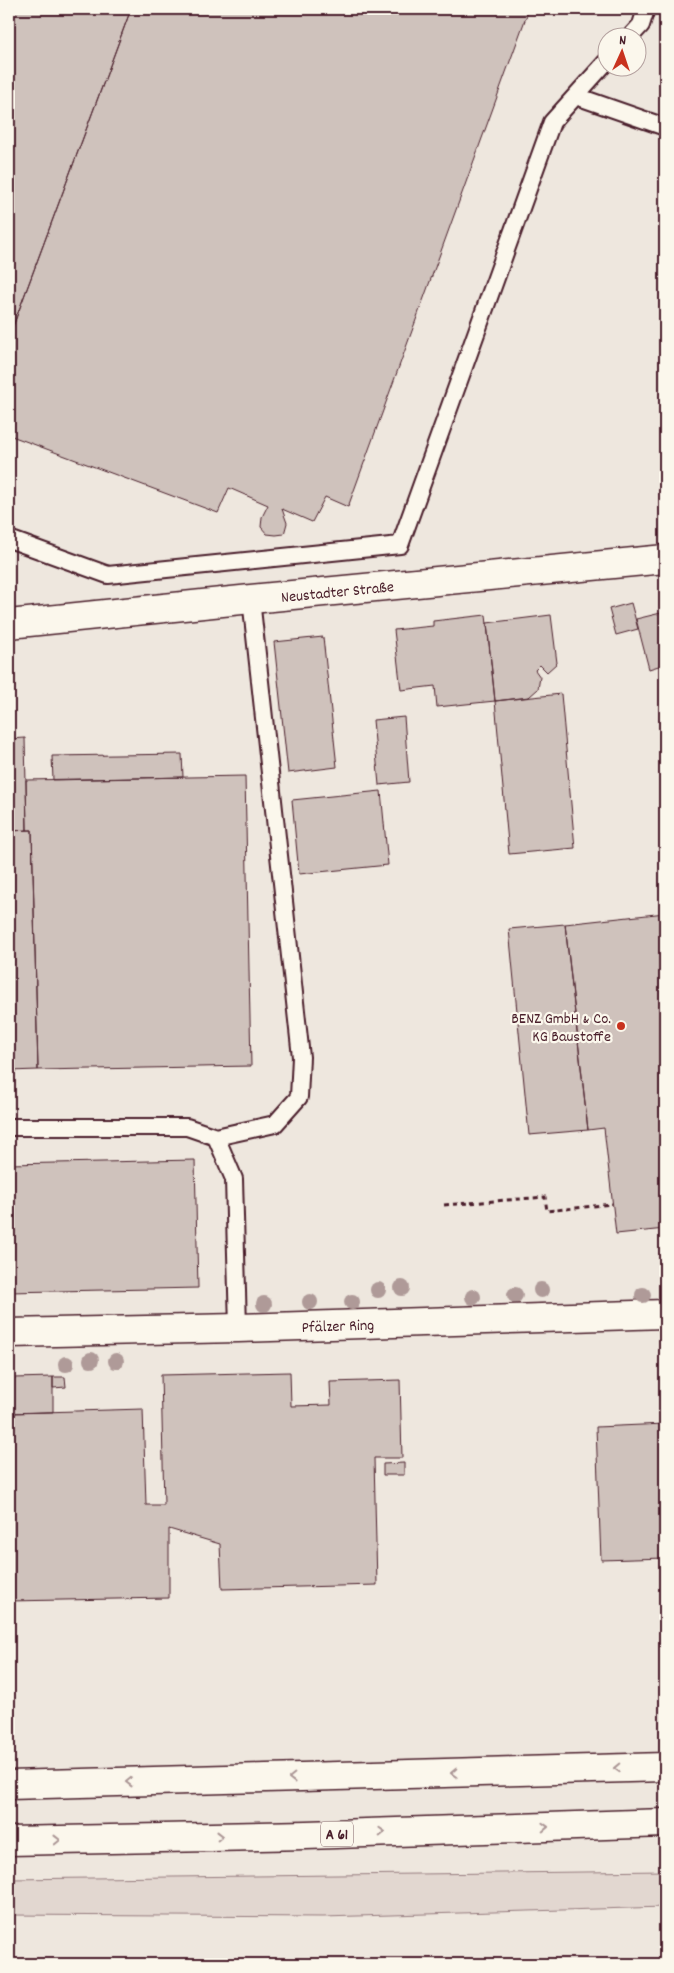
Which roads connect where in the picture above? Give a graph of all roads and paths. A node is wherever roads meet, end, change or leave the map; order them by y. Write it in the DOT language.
graph roads {
  1 [pos="646,9"];
  2 [pos="638,28"];
  3 [pos="596,73"];
  4 [pos="576,96"];
  5 [pos="665,127"];
  6 [pos="9,538"];
  7 [pos="665,559"];
  8 [pos="251,599"];
  9 [pos="9,624"];
  10 [pos="9,1127"];
  11 [pos="216,1138"];
  12 [pos="612,1204"];
  13 [pos="444,1205"];
  14 [pos="665,1314"];
  15 [pos="238,1328"];
  16 [pos="9,1333"];
  17 [pos="665,1767"];
  18 [pos="9,1785"];
  19 [pos="665,1823"];
  20 [pos="9,1841"];
  1 -- 2 [label="lane"];
  3 -- 4 [label="lane"];
  4 -- 5 [label="lane"];
  4 -- 6 [label="lane"];
  7 -- 8 [label="main road, Neustadter Straße"];
  8 -- 9 [label="main road, Neustadter Straße"];
  8 -- 11 [label="lane"];
  10 -- 11 [label="lane"];
  11 -- 15 [label="lane"];
  12 -- 13 [label="path"];
  14 -- 15 [label="main road, Pfälzer Ring"];
  15 -- 16 [label="main road, Pfälzer Ring"];
  17 -- 18 [label="main road, one-way"];
  20 -- 19 [label="main road, A 61, one-way"];
}
